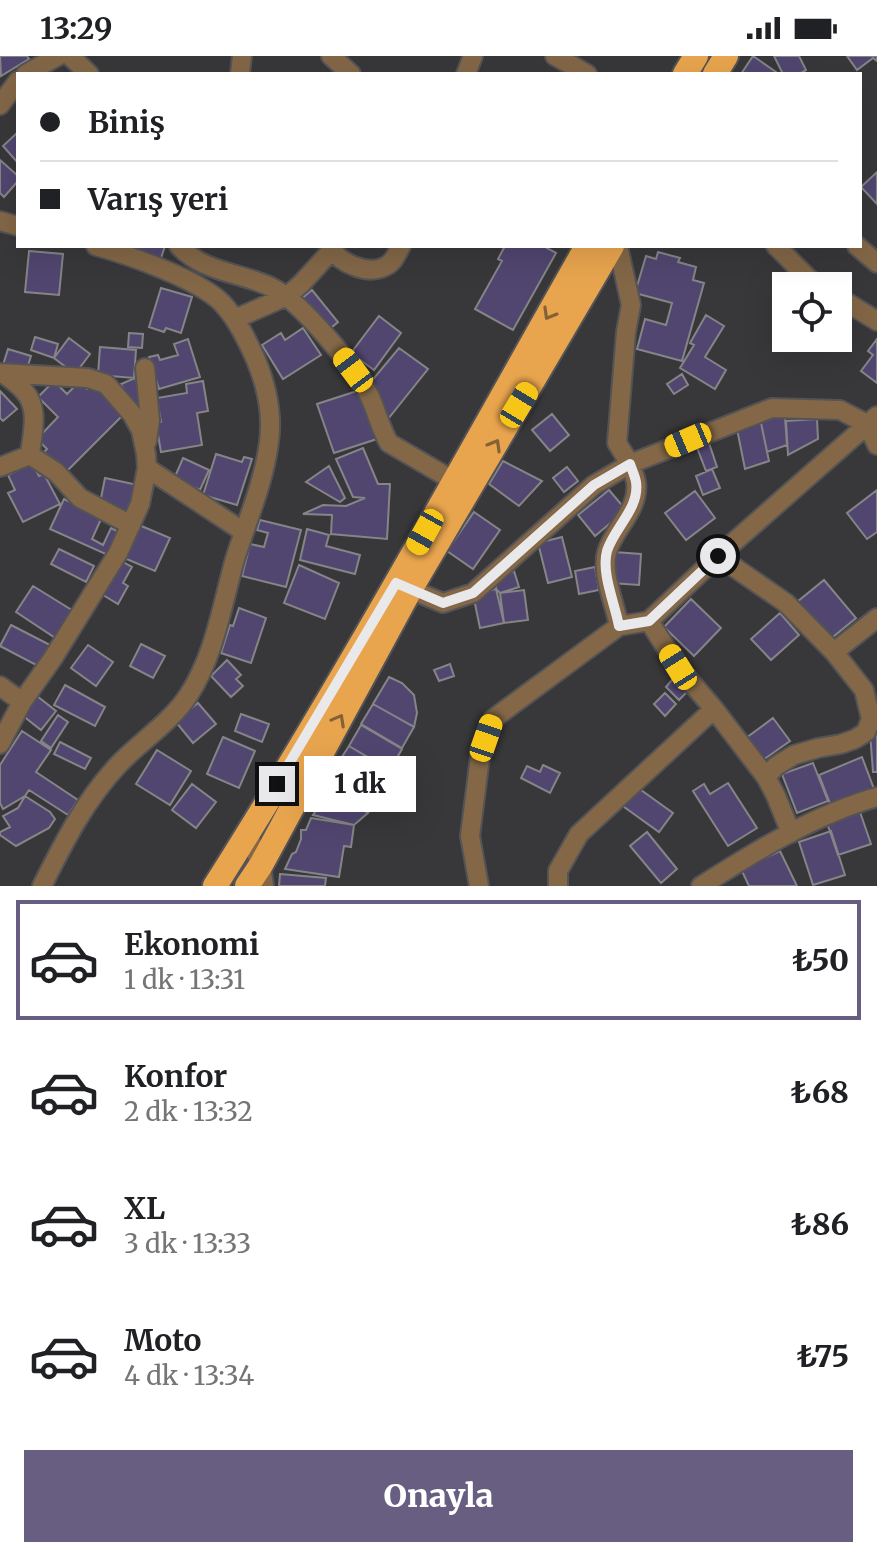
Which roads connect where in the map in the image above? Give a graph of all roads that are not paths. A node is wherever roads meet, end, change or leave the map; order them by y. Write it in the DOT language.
graph roads {
  1 [pos="58,56"];
  2 [pos="70,56"];
  3 [pos="331,56"];
  4 [pos="555,56"];
  5 [pos="30,72"];
  6 [pos="87,72"];
  7 [pos="349,72"];
  8 [pos="583,72"];
  9 [pos="16,84"];
  10 [pos="0,105"];
  11 [pos="102,248"];
  12 [pos="181,248"];
  13 [pos="331,248"];
  14 [pos="400,248"];
  15 [pos="586,248"];
  16 [pos="611,248"];
  17 [pos="618,248"];
  18 [pos="778,248"];
  19 [pos="859,248"];
  20 [pos="877,263"];
  21 [pos="802,272"];
  22 [pos="287,296"];
  23 [pos="852,306"];
  24 [pos="235,319"];
  25 [pos="877,321"];
  26 [pos="145,368"];
  27 [pos="2,374"];
  28 [pos="872,420"];
  29 [pos="877,445"];
  30 [pos="30,455"];
  31 [pos="146,461"];
  32 [pos="630,464"];
  33 [pos="0,467"];
  34 [pos="454,481"];
  35 [pos="131,525"];
  36 [pos="244,532"];
  37 [pos="718,556"];
  38 [pos="403,587"];
  39 [pos="877,618"];
  40 [pos="649,621"];
  41 [pos="619,626"];
  42 [pos="834,652"];
  43 [pos="0,686"];
  44 [pos="22,702"];
  45 [pos="714,709"];
  46 [pos="0,744"];
  47 [pos="766,777"];
  48 [pos="877,797"];
  49 [pos="791,833"];
  50 [pos="248,834"];
  51 [pos="262,875"];
  52 [pos="42,886"];
  53 [pos="215,886"];
  54 [pos="247,886"];
  55 [pos="479,886"];
  56 [pos="558,886"];
  57 [pos="701,886"];
  1 -- 5 [label="street"];
  2 -- 6 [label="street"];
  3 -- 7 [label="street"];
  4 -- 8 [label="street"];
  9 -- 10 [label="street"];
  11 -- 24 [label="street"];
  12 -- 22 [label="street"];
  13 -- 14 [label="street"];
  13 -- 22 [label="street"];
  15 -- 34 [label="highway, one-way"];
  38 -- 16 [label="highway, one-way"];
  17 -- 32 [label="street"];
  18 -- 21 [label="street"];
  19 -- 20 [label="street"];
  22 -- 24 [label="street"];
  22 -- 34 [label="street"];
  23 -- 25 [label="street"];
  24 -- 36 [label="street"];
  26 -- 31 [label="street"];
  27 -- 30 [label="street"];
  27 -- 31 [label="street"];
  28 -- 29 [label="street"];
  28 -- 32 [label="street"];
  28 -- 37 [label="street"];
  30 -- 33 [label="street"];
  30 -- 35 [label="street"];
  31 -- 35 [label="street"];
  31 -- 36 [label="street"];
  32 -- 38 [label="street"];
  32 -- 41 [label="street"];
  34 -- 38 [label="highway"];
  35 -- 44 [label="street"];
  36 -- 52 [label="street"];
  37 -- 40 [label="street"];
  37 -- 42 [label="street"];
  38 -- 50 [label="highway"];
  51 -- 38 [label="highway, one-way"];
  39 -- 42 [label="street"];
  40 -- 41 [label="street"];
  40 -- 45 [label="street"];
  41 -- 55 [label="street"];
  42 -- 47 [label="street"];
  43 -- 44 [label="street"];
  44 -- 46 [label="street"];
  45 -- 47 [label="street"];
  45 -- 56 [label="street"];
  47 -- 49 [label="street"];
  48 -- 49 [label="street"];
  49 -- 57 [label="street"];
  50 -- 51 [label="street"];
  50 -- 53 [label="highway"];
  51 -- 54 [label="highway"];
}
